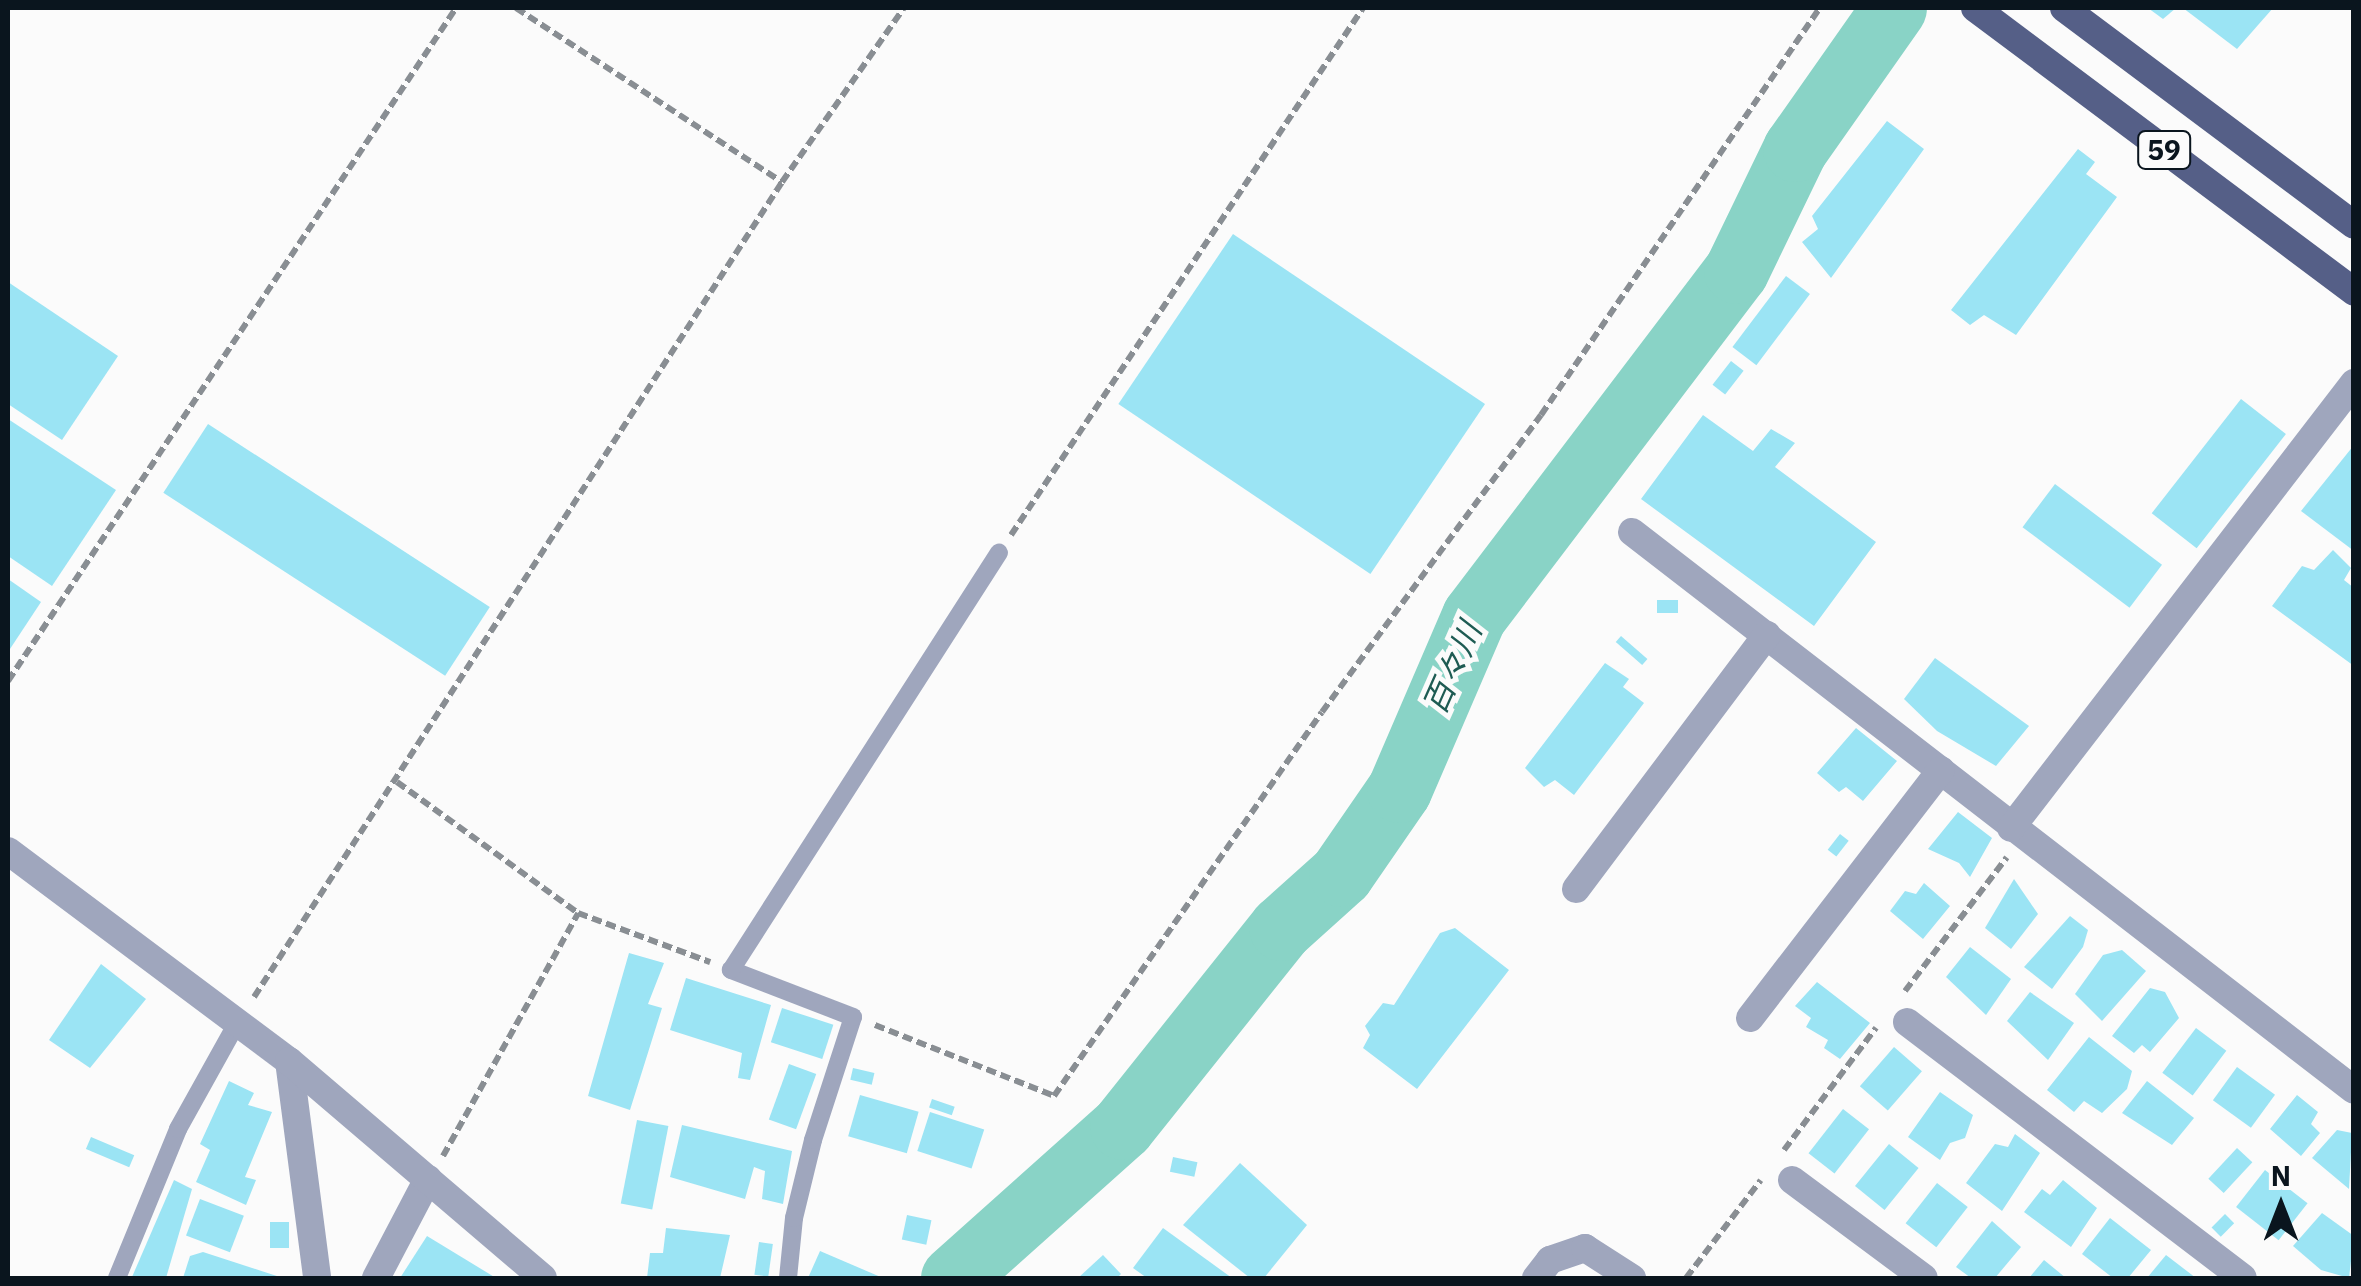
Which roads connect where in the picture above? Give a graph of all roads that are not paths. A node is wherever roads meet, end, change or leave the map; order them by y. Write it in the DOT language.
graph roads {
  1 [pos="1975,8"];
  2 [pos="2064,8"];
  3 [pos="2354,225"];
  4 [pos="2354,292"];
  5 [pos="2354,383"];
  6 [pos="1632,532"];
  7 [pos="1000,553"];
  8 [pos="1767,635"];
  9 [pos="1941,770"];
  10 [pos="2017,832"];
  11 [pos="8,851"];
  12 [pos="1576,889"];
  13 [pos="1905,1008"];
  14 [pos="1750,1018"];
  15 [pos="238,1021"];
  16 [pos="288,1061"];
  17 [pos="2354,1090"];
  18 [pos="1781,1174"];
  19 [pos="428,1178"];
  20 [pos="117,1278"];
  21 [pos="317,1278"];
  22 [pos="376,1278"];
  23 [pos="543,1278"];
  24 [pos="788,1278"];
  25 [pos="1536,1278"];
  26 [pos="1632,1278"];
  27 [pos="1924,1278"];
  28 [pos="2243,1278"];
  1 -- 4 [label="main road, 59"];
  2 -- 3 [label="main road, 59"];
  5 -- 10 [label="street"];
  6 -- 8 [label="street"];
  7 -- 24 [label="lane"];
  8 -- 9 [label="street"];
  8 -- 12 [label="street"];
  9 -- 10 [label="street"];
  9 -- 14 [label="street"];
  10 -- 17 [label="street"];
  11 -- 15 [label="street"];
  13 -- 28 [label="street"];
  15 -- 16 [label="street"];
  15 -- 20 [label="lane"];
  16 -- 19 [label="street"];
  16 -- 21 [label="street"];
  18 -- 27 [label="street"];
  19 -- 22 [label="street"];
  19 -- 23 [label="street"];
  25 -- 26 [label="street"];
}
